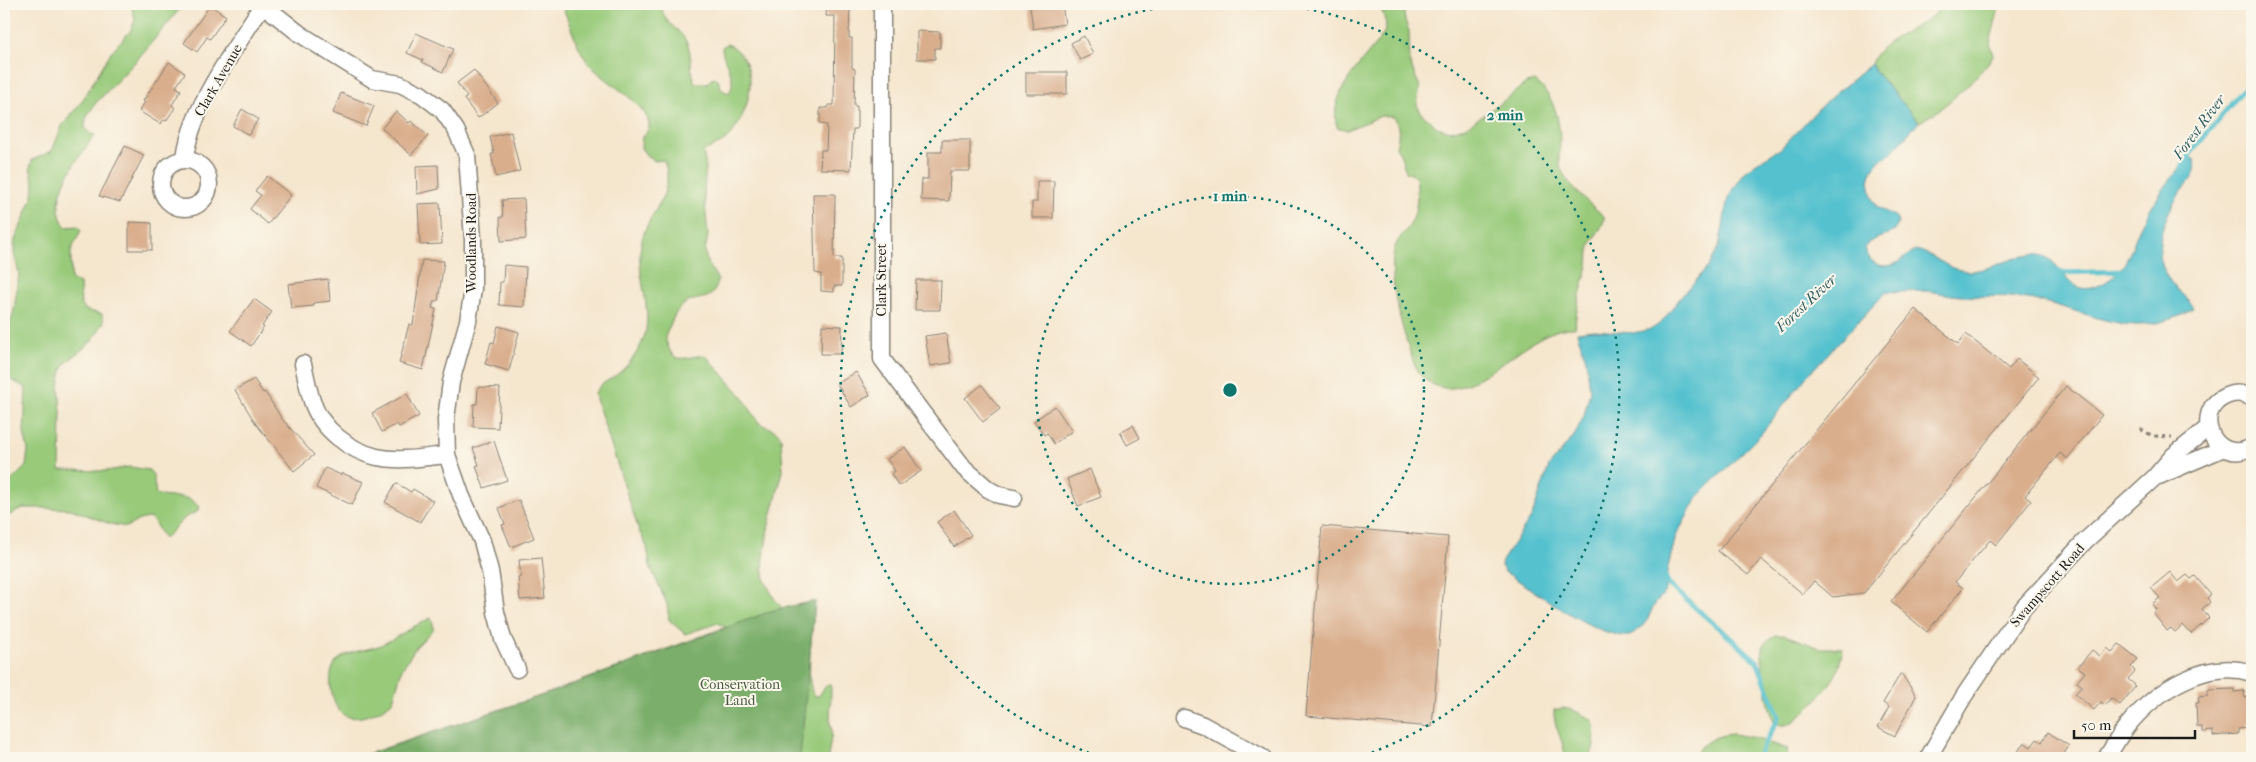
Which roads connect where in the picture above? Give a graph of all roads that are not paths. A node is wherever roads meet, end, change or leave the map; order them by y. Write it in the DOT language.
graph roads {
  1 [pos="263,4"];
  2 [pos="882,4"];
  3 [pos="185,160"];
  4 [pos="303,364"];
  5 [pos="2252,397"];
  6 [pos="2208,427"];
  7 [pos="2224,448"];
  8 [pos="2249,452"];
  9 [pos="447,454"];
  10 [pos="2154,478"];
  11 [pos="1014,498"];
  12 [pos="518,669"];
  13 [pos="2252,674"];
  14 [pos="1184,718"];
  15 [pos="1262,758"];
  16 [pos="1928,758"];
  17 [pos="2106,758"];
  1 -- 3 [label="street, Clark Avenue"];
  1 -- 9 [label="street, Woodlands Road"];
  2 -- 11 [label="street, Clark Street"];
  4 -- 9 [label="street"];
  5 -- 6 [label="street"];
  6 -- 7 [label="street"];
  6 -- 10 [label="street, Swampscott Road"];
  7 -- 8 [label="street"];
  7 -- 10 [label="street, Swampscott Road"];
  9 -- 12 [label="street, Woodlands Road"];
  10 -- 16 [label="street, Swampscott Road"];
  13 -- 17 [label="street"];
  14 -- 15 [label="street"];
}
